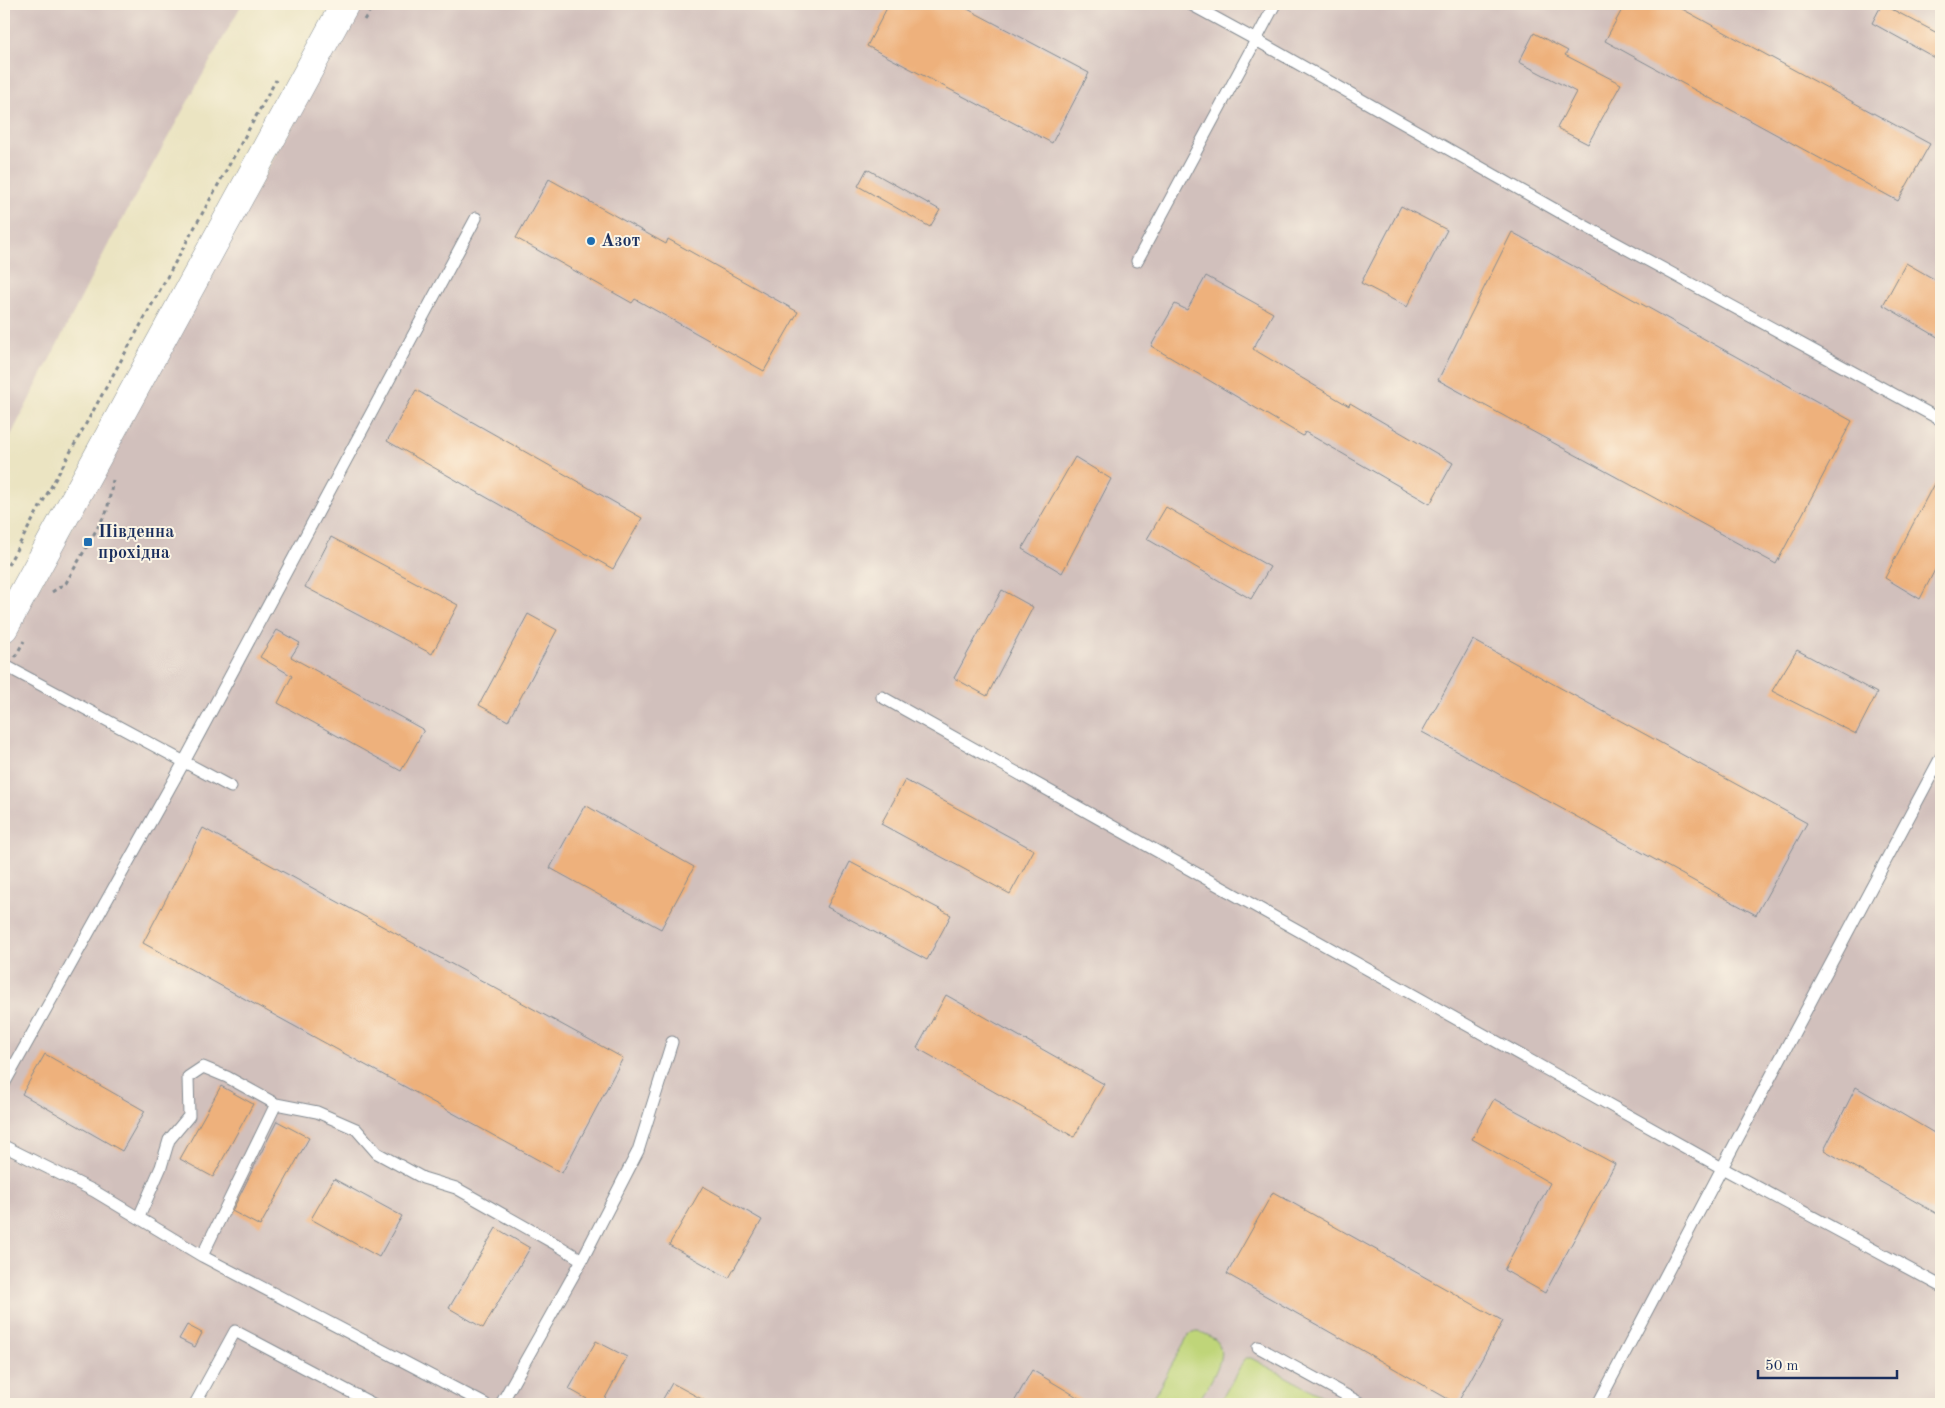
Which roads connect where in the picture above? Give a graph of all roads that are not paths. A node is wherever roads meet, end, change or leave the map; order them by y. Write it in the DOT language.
graph roads {
  1 [pos="345,4"];
  2 [pos="1190,4"];
  3 [pos="1275,4"];
  4 [pos="1256,40"];
  5 [pos="476,218"];
  6 [pos="1137,261"];
  7 [pos="1941,420"];
  8 [pos="16,631"];
  9 [pos="6,666"];
  10 [pos="882,697"];
  11 [pos="1941,757"];
  12 [pos="184,762"];
  13 [pos="231,787"];
  14 [pos="672,1042"];
  15 [pos="4,1084"];
  16 [pos="276,1104"];
  17 [pos="4,1146"];
  18 [pos="1722,1168"];
  19 [pos="138,1217"];
  20 [pos="202,1256"];
  21 [pos="582,1260"];
  22 [pos="1941,1286"];
  23 [pos="1258,1347"];
  24 [pos="195,1404"];
  25 [pos="373,1404"];
  26 [pos="486,1404"];
  27 [pos="500,1404"];
  28 [pos="1362,1404"];
  29 [pos="1598,1404"];
  1 -- 8 [label="main road"];
  2 -- 4 [label="lane"];
  3 -- 4 [label="lane"];
  4 -- 6 [label="lane"];
  4 -- 7 [label="lane"];
  5 -- 12 [label="lane"];
  9 -- 12 [label="lane"];
  10 -- 18 [label="lane"];
  11 -- 18 [label="lane"];
  12 -- 13 [label="lane"];
  12 -- 15 [label="lane"];
  14 -- 21 [label="lane"];
  16 -- 19 [label="lane"];
  16 -- 20 [label="lane"];
  16 -- 21 [label="lane"];
  17 -- 19 [label="lane"];
  18 -- 22 [label="lane"];
  18 -- 29 [label="lane"];
  19 -- 20 [label="lane"];
  20 -- 26 [label="lane"];
  21 -- 27 [label="lane"];
  23 -- 28 [label="lane"];
  24 -- 25 [label="lane"];
}
